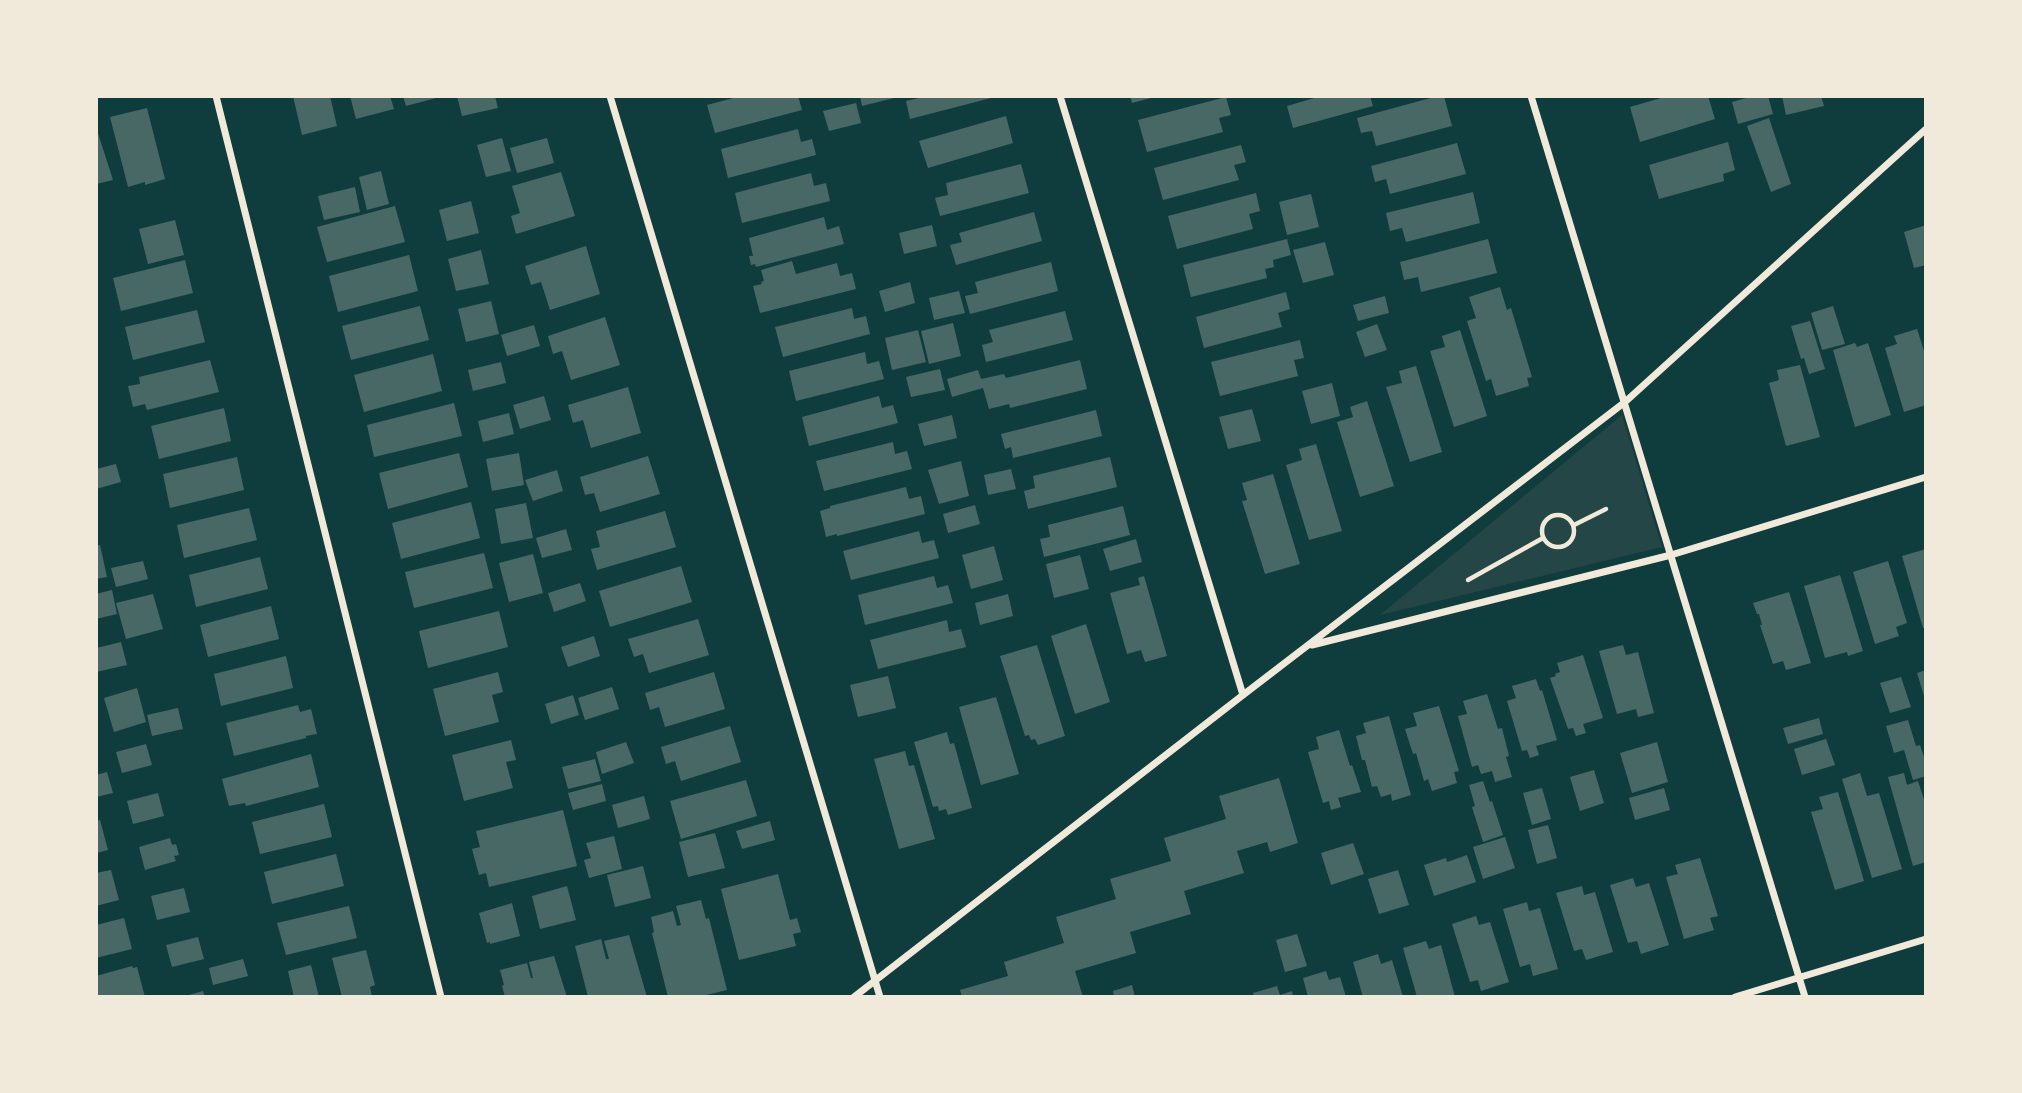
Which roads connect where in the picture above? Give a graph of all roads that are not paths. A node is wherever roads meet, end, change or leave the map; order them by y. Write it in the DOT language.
graph roads {
  1 [pos="216,96"];
  2 [pos="610,96"];
  3 [pos="1060,96"];
  4 [pos="1531,96"];
  5 [pos="1926,129"];
  6 [pos="1625,402"];
  7 [pos="1926,477"];
  8 [pos="1671,555"];
  9 [pos="1308,646"];
  10 [pos="1242,695"];
  11 [pos="1926,939"];
  12 [pos="1799,978"];
  13 [pos="875,980"];
  14 [pos="440,997"];
  15 [pos="854,997"];
  16 [pos="880,997"];
  17 [pos="1735,997"];
  18 [pos="1805,997"];
  1 -- 14 [label="street"];
  2 -- 13 [label="street"];
  3 -- 10 [label="street"];
  4 -- 6 [label="street"];
  5 -- 6 [label="street"];
  6 -- 8 [label="street"];
  6 -- 9 [label="street"];
  7 -- 8 [label="street"];
  8 -- 9 [label="street"];
  8 -- 12 [label="street"];
  9 -- 10 [label="street"];
  10 -- 13 [label="street"];
  11 -- 12 [label="street"];
  12 -- 17 [label="street"];
  12 -- 18 [label="street"];
  13 -- 15 [label="street"];
  13 -- 16 [label="street"];
}
